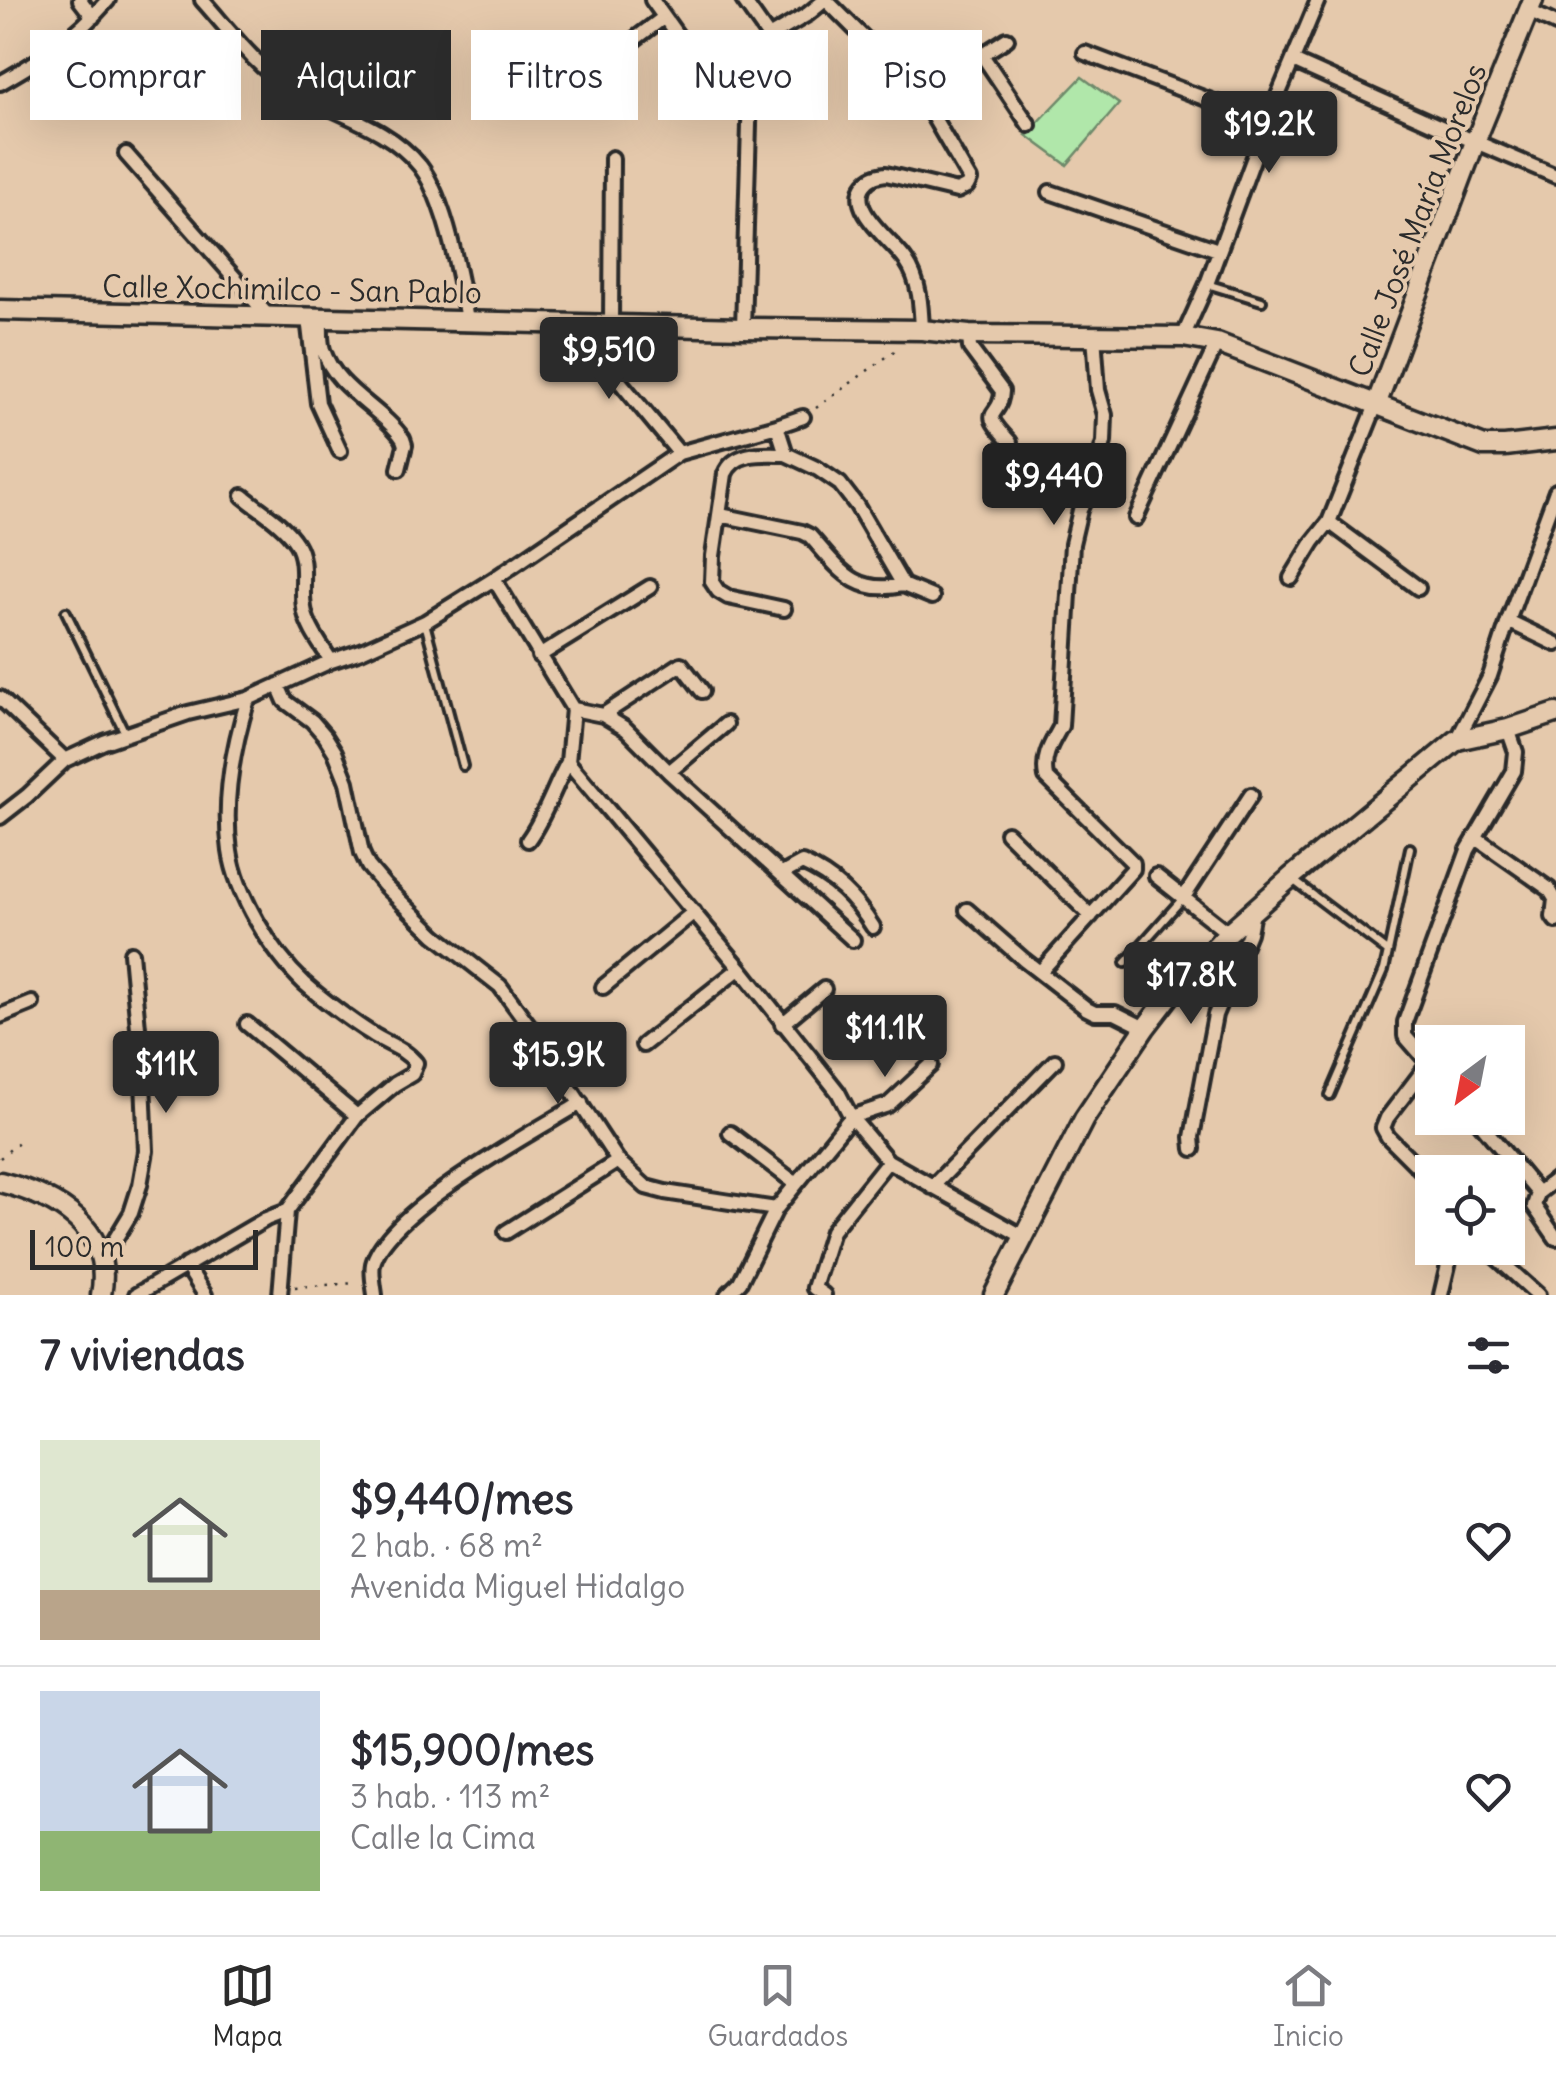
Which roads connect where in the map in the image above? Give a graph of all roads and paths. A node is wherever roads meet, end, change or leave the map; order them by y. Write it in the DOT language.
graph roads {
  1 [pos="80,0"];
  2 [pos="108,0"];
  3 [pos="202,0"];
  4 [pos="652,0"];
  5 [pos="744,0"];
  6 [pos="826,0"];
  7 [pos="1318,0"];
  8 [pos="1531,6"];
  9 [pos="93,18"];
  10 [pos="663,18"];
  11 [pos="1556,24"];
  12 [pos="672,30"];
  13 [pos="764,30"];
  14 [pos="781,30"];
  15 [pos="856,30"];
  16 [pos="638,37"];
  17 [pos="1007,39"];
  18 [pos="1085,53"];
  19 [pos="982,54"];
  20 [pos="1293,61"];
  21 [pos="0,83"];
  22 [pos="749,120"];
  23 [pos="936,120"];
  24 [pos="1267,122"];
  25 [pos="1029,125"];
  26 [pos="1474,142"];
  27 [pos="126,154"];
  28 [pos="612,158"];
  29 [pos="1556,176"];
  30 [pos="1050,192"];
  31 [pos="1218,250"];
  32 [pos="1207,284"];
  33 [pos="1262,302"];
  34 [pos="0,310"];
  35 [pos="269,317"];
  36 [pos="314,318"];
  37 [pos="467,320"];
  38 [pos="572,324"];
  39 [pos="611,324"];
  40 [pos="743,328"];
  41 [pos="922,330"];
  42 [pos="969,335"];
  43 [pos="1094,335"];
  44 [pos="1183,337"];
  45 [pos="1217,344"];
  46 [pos="1376,404"];
  47 [pos="803,417"];
  48 [pos="778,426"];
  49 [pos="1556,440"];
  50 [pos="1010,442"];
  51 [pos="340,451"];
  52 [pos="679,453"];
  53 [pos="786,454"];
  54 [pos="399,470"];
  55 [pos="1556,491"];
  56 [pos="243,496"];
  57 [pos="720,515"];
  58 [pos="1136,518"];
  59 [pos="1330,522"];
  60 [pos="1292,578"];
  61 [pos="494,579"];
  62 [pos="903,585"];
  63 [pos="650,587"];
  64 [pos="1418,588"];
  65 [pos="932,597"];
  66 [pos="784,610"];
  67 [pos="66,612"];
  68 [pos="1508,620"];
  69 [pos="425,622"];
  70 [pos="1556,644"];
  71 [pos="539,656"];
  72 [pos="331,661"];
  73 [pos="278,685"];
  74 [pos="702,691"];
  75 [pos="0,698"];
  76 [pos="248,700"];
  77 [pos="573,709"];
  78 [pos="1556,713"];
  79 [pos="603,716"];
  80 [pos="726,724"];
  81 [pos="1508,728"];
  82 [pos="126,734"];
  83 [pos="1457,740"];
  84 [pos="65,760"];
  85 [pos="568,762"];
  86 [pos="463,766"];
  87 [pos="669,772"];
  88 [pos="1251,795"];
  89 [pos="0,817"];
  90 [pos="1008,833"];
  91 [pos="1476,837"];
  92 [pos="528,840"];
  93 [pos="1410,848"];
  94 [pos="782,874"];
  95 [pos="1156,876"];
  96 [pos="1290,878"];
  97 [pos="1184,897"];
  98 [pos="966,910"];
  99 [pos="694,912"];
  100 [pos="1253,912"];
  101 [pos="1091,916"];
  102 [pos="1556,922"];
  103 [pos="874,928"];
  104 [pos="1228,933"];
  105 [pos="854,940"];
  106 [pos="131,952"];
  107 [pos="1388,952"];
  108 [pos="1125,963"];
  109 [pos="740,968"];
  110 [pos="1040,972"];
  111 [pos="603,986"];
  112 [pos="824,988"];
  113 [pos="32,1003"];
  114 [pos="0,1016"];
  115 [pos="247,1024"];
  116 [pos="782,1024"];
  117 [pos="1145,1028"];
  118 [pos="643,1046"];
  119 [pos="1415,1047"];
  120 [pos="1056,1061"];
  121 [pos="932,1066"];
  122 [pos="1415,1084"];
  123 [pos="1330,1095"];
  124 [pos="581,1103"];
  125 [pos="356,1116"];
  126 [pos="851,1116"];
  127 [pos="730,1133"];
  128 [pos="1490,1135"];
  129 [pos="23,1138"];
  130 [pos="1193,1149"];
  131 [pos="0,1158"];
  132 [pos="888,1161"];
  133 [pos="618,1162"];
  134 [pos="1415,1164"];
  135 [pos="1556,1179"];
  136 [pos="0,1182"];
  137 [pos="795,1183"];
  138 [pos="932,1187"];
  139 [pos="1538,1193"];
  140 [pos="776,1208"];
  141 [pos="286,1211"];
  142 [pos="506,1232"];
  143 [pos="1022,1236"];
  144 [pos="1556,1238"];
  145 [pos="102,1260"];
  146 [pos="1448,1265"];
  147 [pos="1505,1265"];
  148 [pos="186,1266"];
  149 [pos="998,1286"];
  150 [pos="374,1288"];
  151 [pos="280,1291"];
  152 [pos="101,1295"];
  153 [pos="136,1295"];
  154 [pos="204,1295"];
  155 [pos="727,1295"];
  156 [pos="824,1295"];
  157 [pos="1441,1295"];
  158 [pos="1538,1295"];
  1 -- 9 [label="street"];
  2 -- 9 [label="street"];
  3 -- 37 [label="street"];
  4 -- 10 [label="street"];
  5 -- 13 [label="street"];
  6 -- 14 [label="street"];
  6 -- 15 [label="street"];
  7 -- 20 [label="street"];
  8 -- 11 [label="street"];
  8 -- 26 [label="main road, Calle José María Morelos"];
  9 -- 21 [label="street"];
  10 -- 12 [label="street"];
  10 -- 16 [label="street"];
  17 -- 19 [label="street"];
  18 -- 24 [label="street"];
  19 -- 25 [label="street"];
  20 -- 24 [label="street"];
  20 -- 26 [label="street"];
  22 -- 40 [label="street"];
  23 -- 41 [label="street"];
  24 -- 31 [label="street"];
  26 -- 29 [label="street"];
  26 -- 46 [label="main road, Calle José María Morelos"];
  27 -- 35 [label="street"];
  28 -- 39 [label="street"];
  30 -- 31 [label="street"];
  31 -- 32 [label="street"];
  32 -- 33 [label="lane"];
  32 -- 44 [label="street"];
  34 -- 35 [label="main road, Calle Xochimilco - San Pablo"];
  35 -- 36 [label="main road, Calle Xochimilco - San Pablo"];
  36 -- 37 [label="main road, Calle Xochimilco - San Pablo"];
  36 -- 51 [label="street"];
  36 -- 54 [label="street"];
  37 -- 38 [label="main road, Calle Xochimilco - San Pablo"];
  38 -- 39 [label="main road, Calle Xochimilco - San Pablo"];
  38 -- 52 [label="street"];
  39 -- 40 [label="main road, Calle Xochimilco - San Pablo"];
  40 -- 41 [label="main road, Calle Xochimilco - San Pablo"];
  41 -- 42 [label="main road, Calle Xochimilco - San Pablo"];
  41 -- 47 [label="path"];
  42 -- 43 [label="main road, Calle Xochimilco - San Pablo"];
  42 -- 50 [label="street"];
  43 -- 44 [label="main road, Calle Xochimilco - San Pablo"];
  43 -- 101 [label="street"];
  44 -- 45 [label="main road, Calle Xochimilco - San Pablo"];
  45 -- 46 [label="main road, Calle Xochimilco - San Pablo"];
  45 -- 58 [label="street"];
  46 -- 49 [label="main road, Calle Xochimilco - San Pablo"];
  46 -- 59 [label="street"];
  47 -- 48 [label="street"];
  48 -- 52 [label="street"];
  48 -- 53 [label="street"];
  52 -- 61 [label="street"];
  53 -- 57 [label="street"];
  53 -- 62 [label="street"];
  55 -- 68 [label="street"];
  56 -- 72 [label="street"];
  57 -- 62 [label="street"];
  57 -- 66 [label="street"];
  59 -- 60 [label="street"];
  59 -- 64 [label="street"];
  61 -- 69 [label="street"];
  61 -- 71 [label="street"];
  62 -- 65 [label="street"];
  63 -- 71 [label="street"];
  67 -- 82 [label="lane"];
  68 -- 70 [label="street"];
  68 -- 83 [label="street"];
  69 -- 72 [label="street"];
  69 -- 86 [label="lane"];
  71 -- 77 [label="street"];
  72 -- 73 [label="street"];
  73 -- 76 [label="street"];
  73 -- 124 [label="street"];
  74 -- 79 [label="street"];
  75 -- 84 [label="street"];
  76 -- 82 [label="street"];
  76 -- 125 [label="street"];
  77 -- 79 [label="street"];
  77 -- 85 [label="street"];
  78 -- 81 [label="main road"];
  79 -- 87 [label="street"];
  80 -- 87 [label="street"];
  81 -- 83 [label="main road"];
  81 -- 91 [label="street"];
  82 -- 84 [label="street"];
  83 -- 96 [label="main road"];
  84 -- 89 [label="street"];
  85 -- 92 [label="street"];
  85 -- 99 [label="street"];
  87 -- 94 [label="street"];
  88 -- 97 [label="street"];
  90 -- 101 [label="street"];
  91 -- 102 [label="street"];
  91 -- 119 [label="street"];
  93 -- 107 [label="lane"];
  94 -- 103 [label="street"];
  94 -- 105 [label="street"];
  95 -- 97 [label="street"];
  96 -- 100 [label="main road"];
  96 -- 107 [label="lane"];
  97 -- 104 [label="street"];
  97 -- 108 [label="lane"];
  98 -- 110 [label="street"];
  99 -- 109 [label="street"];
  99 -- 111 [label="street"];
  100 -- 104 [label="main road"];
  100 -- 130 [label="street"];
  101 -- 110 [label="street"];
  104 -- 117 [label="main road"];
  106 -- 145 [label="street"];
  107 -- 123 [label="lane"];
  109 -- 116 [label="street"];
  109 -- 118 [label="street"];
  110 -- 117 [label="street"];
  112 -- 116 [label="street"];
  113 -- 114 [label="street"];
  115 -- 125 [label="street"];
  116 -- 126 [label="street"];
  117 -- 143 [label="main road"];
  120 -- 138 [label="street"];
  121 -- 126 [label="street"];
  122 -- 134 [label="street"];
  124 -- 133 [label="street"];
  124 -- 150 [label="street"];
  125 -- 141 [label="street"];
  126 -- 132 [label="street"];
  126 -- 137 [label="street"];
  127 -- 137 [label="street"];
  128 -- 139 [label="street"];
  129 -- 131 [label="path"];
  132 -- 138 [label="street"];
  132 -- 156 [label="street"];
  133 -- 140 [label="street"];
  133 -- 142 [label="street"];
  135 -- 139 [label="street"];
  136 -- 145 [label="main road"];
  137 -- 140 [label="street"];
  138 -- 143 [label="street"];
  139 -- 144 [label="street"];
  140 -- 155 [label="street"];
  141 -- 148 [label="street"];
  141 -- 151 [label="street"];
  143 -- 149 [label="main road"];
  145 -- 152 [label="main road"];
  146 -- 157 [label="street"];
  147 -- 158 [label="street"];
  148 -- 153 [label="street"];
  148 -- 154 [label="street"];
  150 -- 151 [label="path"];
}
